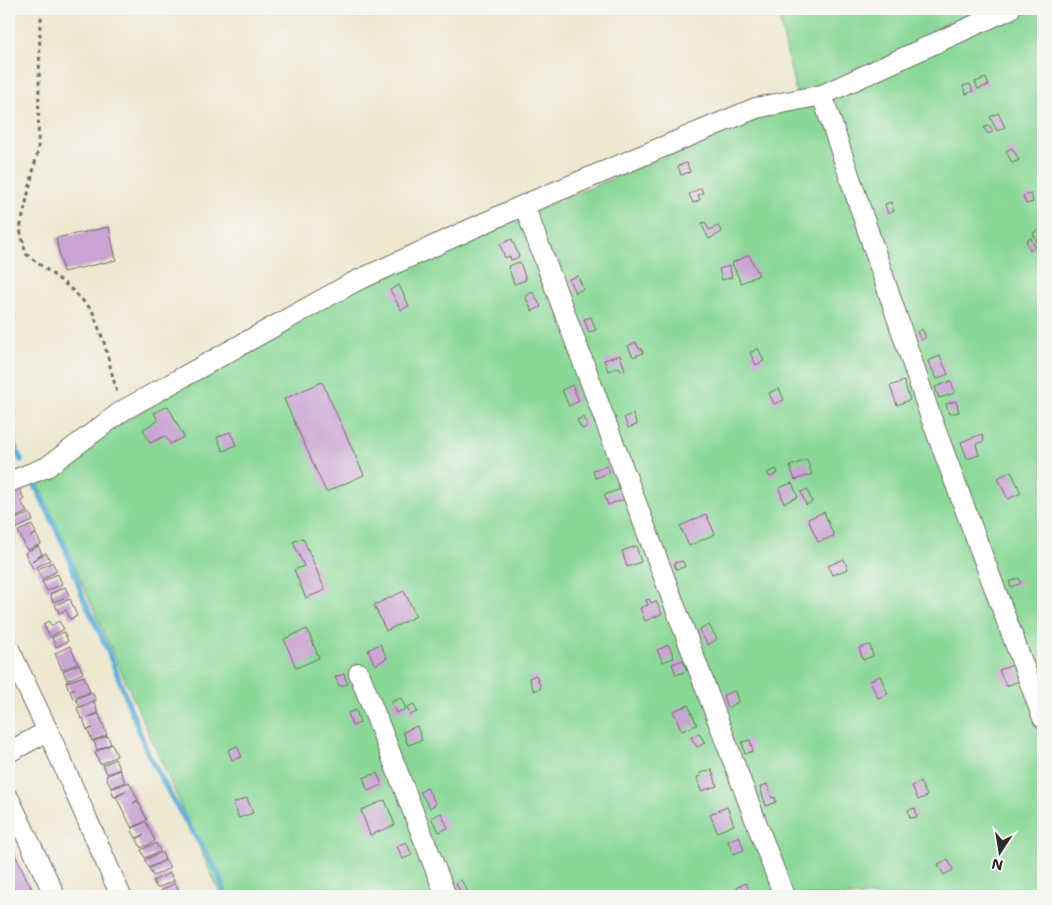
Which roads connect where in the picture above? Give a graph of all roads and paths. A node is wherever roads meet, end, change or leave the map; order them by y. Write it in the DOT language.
graph roads {
  1 [pos="43,9"];
  2 [pos="1010,9"];
  3 [pos="822,95"];
  4 [pos="524,205"];
  5 [pos="122,411"];
  6 [pos="9,482"];
  7 [pos="9,649"];
  8 [pos="359,673"];
  9 [pos="1043,718"];
  10 [pos="48,731"];
  11 [pos="9,752"];
  12 [pos="9,798"];
  13 [pos="55,896"];
  14 [pos="121,896"];
  15 [pos="446,896"];
  16 [pos="784,896"];
  1 -- 5 [label="path"];
  2 -- 3 [label="street"];
  3 -- 4 [label="street"];
  3 -- 9 [label="street"];
  4 -- 5 [label="street"];
  4 -- 16 [label="street"];
  5 -- 6 [label="street"];
  7 -- 10 [label="street"];
  8 -- 15 [label="street"];
  10 -- 11 [label="street"];
  10 -- 14 [label="street"];
  12 -- 13 [label="street"];
}
